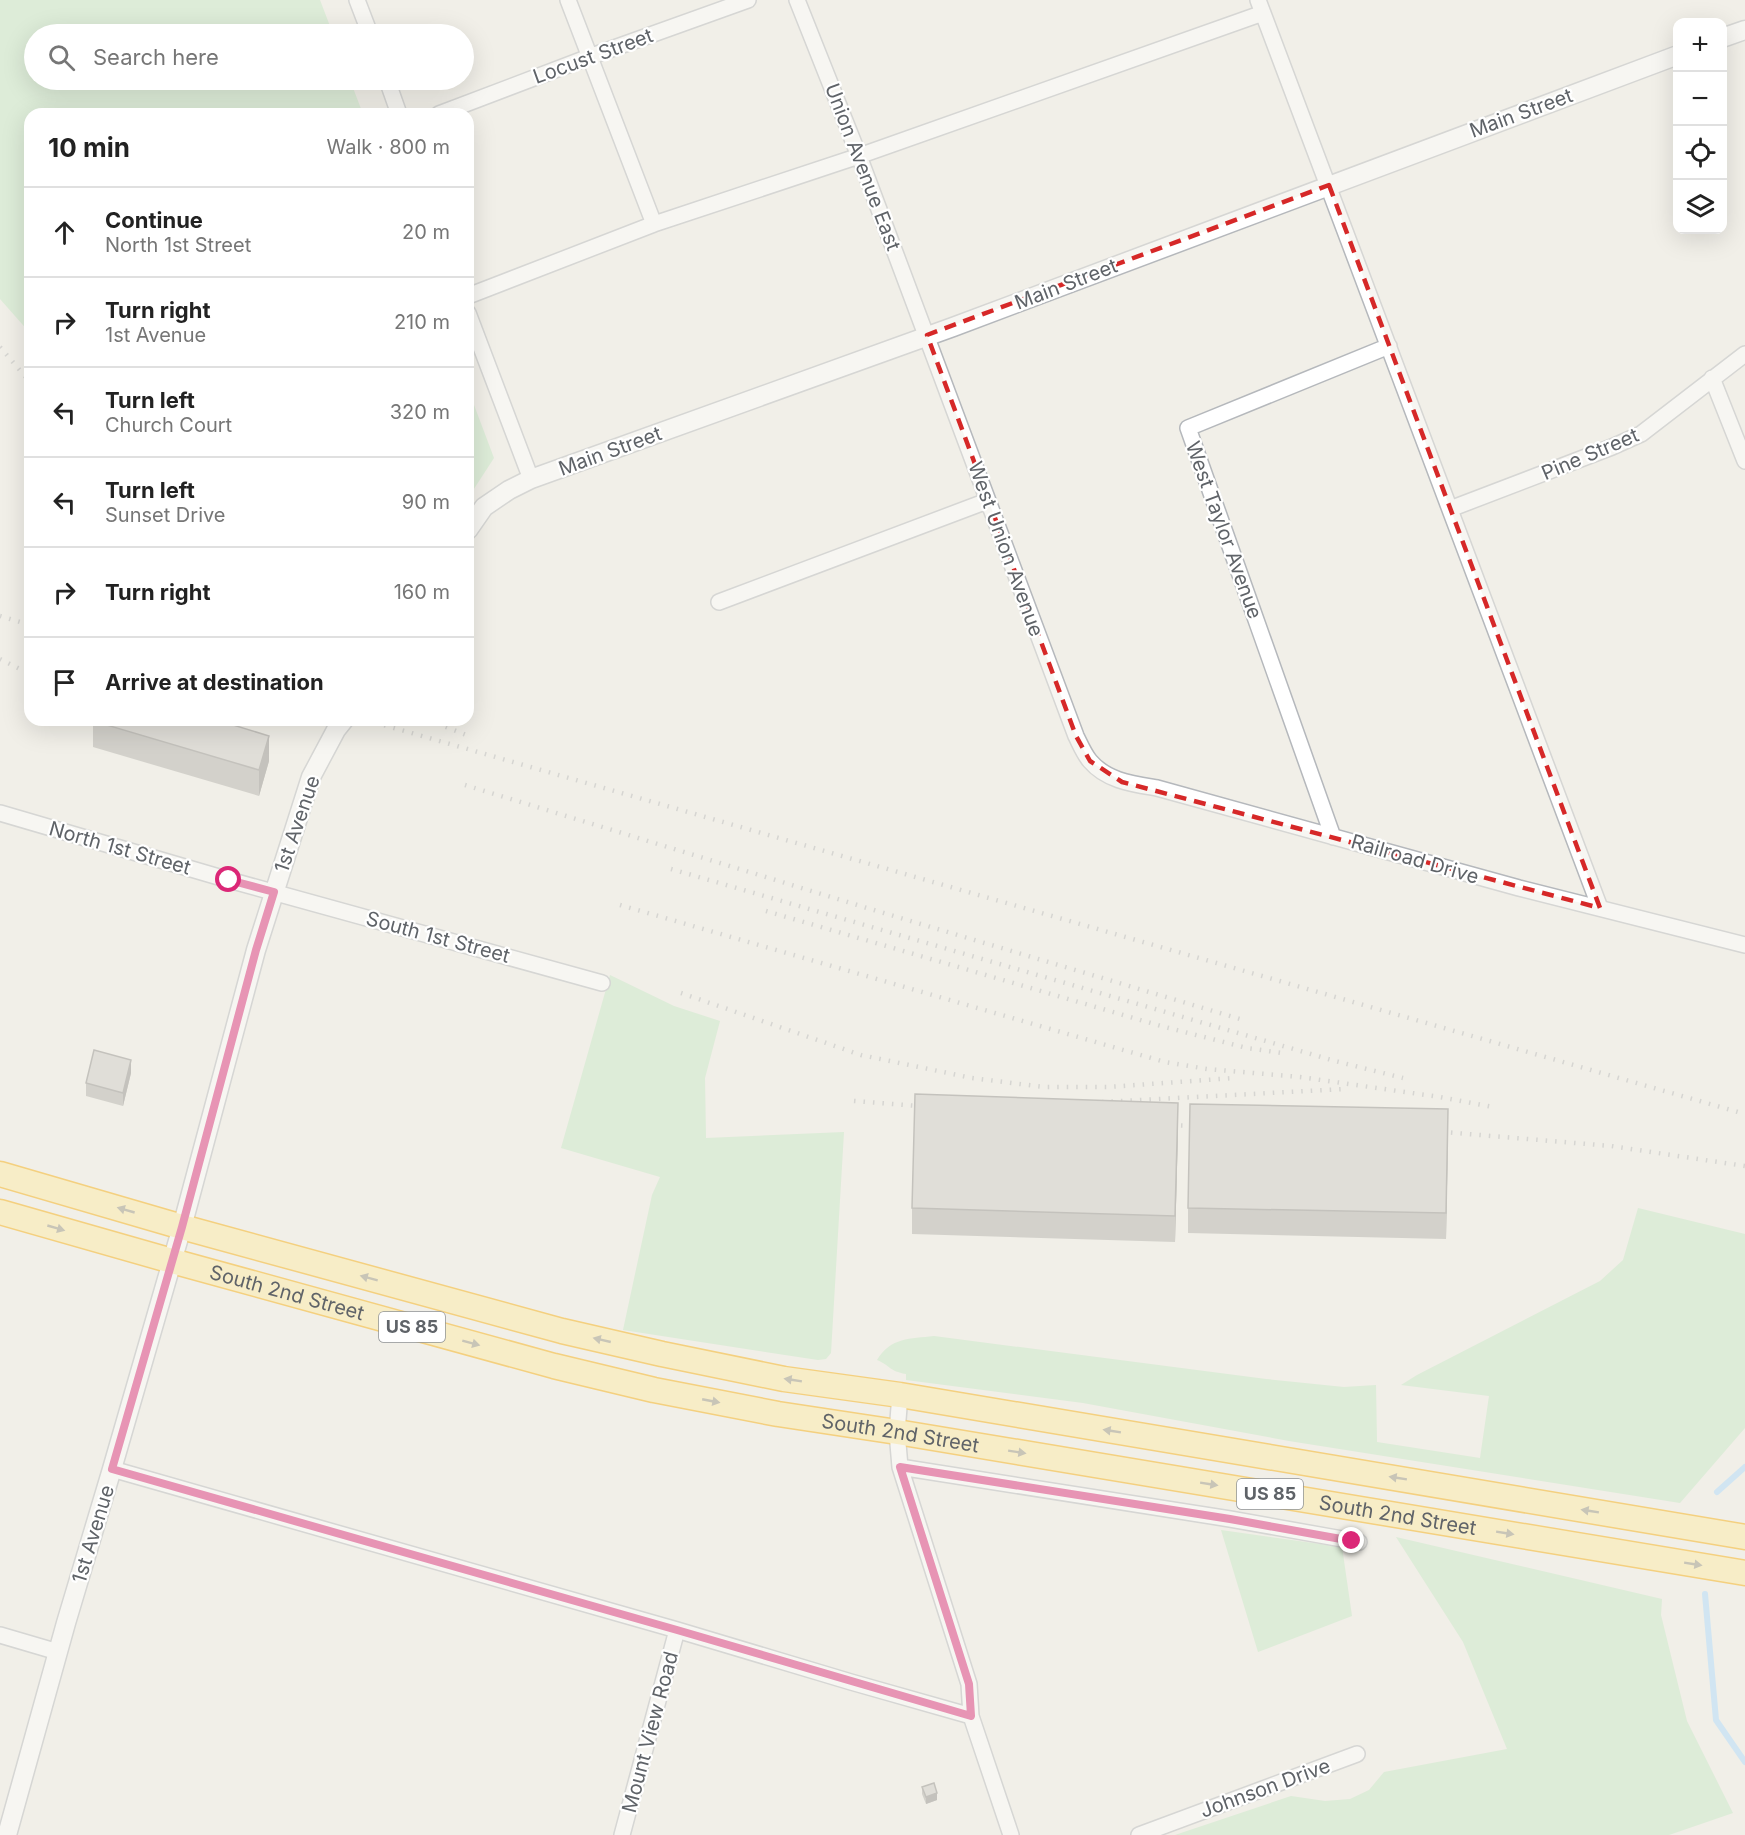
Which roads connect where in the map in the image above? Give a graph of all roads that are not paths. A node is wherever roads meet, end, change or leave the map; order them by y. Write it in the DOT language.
graph roads {
  1 [pos="357,0"];
  2 [pos="568,0"];
  3 [pos="748,0"];
  4 [pos="797,0"];
  5 [pos="1261,6"];
  6 [pos="366,24"];
  7 [pos="1745,30"];
  8 [pos="1727,36"];
  9 [pos="1673,56"];
  10 [pos="589,57"];
  11 [pos="391,90"];
  12 [pos="397,108"];
  13 [pos="455,108"];
  14 [pos="859,156"];
  15 [pos="1329,185"];
  16 [pos="654,224"];
  17 [pos="474,294"];
  18 [pos="474,329"];
  19 [pos="927,335"];
  20 [pos="1389,346"];
  21 [pos="1745,354"];
  22 [pos="1712,378"];
  23 [pos="1745,461"];
  24 [pos="531,479"];
  25 [pos="987,501"];
  26 [pos="1450,509"];
  27 [pos="474,521"];
  28 [pos="719,602"];
  29 [pos="339,726"];
  30 [pos="1090,761"];
  31 [pos="0,813"];
  32 [pos="1333,837"];
  33 [pos="274,892"];
  34 [pos="1600,908"];
  35 [pos="1745,945"];
  36 [pos="602,982"];
  37 [pos="0,1174"];
  38 [pos="0,1212"];
  39 [pos="182,1227"];
  40 [pos="172,1261"];
  41 [pos="900,1395"];
  42 [pos="897,1432"];
  43 [pos="900,1467"];
  44 [pos="112,1469"];
  45 [pos="1745,1537"];
  46 [pos="1359,1542"];
  47 [pos="1745,1573"];
  48 [pos="677,1630"];
  49 [pos="0,1635"];
  50 [pos="58,1652"];
  51 [pos="971,1716"];
  52 [pos="1358,1754"];
  53 [pos="7,1835"];
  54 [pos="622,1835"];
  55 [pos="1011,1835"];
  56 [pos="1139,1835"];
  1 -- 6 [label="street"];
  2 -- 10 [label="street"];
  3 -- 10 [label="street, Locust Street"];
  4 -- 14 [label="street, Union Avenue East"];
  5 -- 14 [label="street"];
  5 -- 15 [label="street"];
  7 -- 8 [label="street"];
  9 -- 15 [label="street, Main Street"];
  10 -- 13 [label="street, Locust Street"];
  10 -- 16 [label="street"];
  11 -- 12 [label="street"];
  14 -- 16 [label="street"];
  14 -- 19 [label="street, Union Avenue East"];
  15 -- 19 [label="street, Main Street"];
  15 -- 20 [label="street"];
  16 -- 17 [label="street"];
  18 -- 24 [label="street"];
  19 -- 24 [label="street, Main Street"];
  19 -- 25 [label="street, West Union Avenue"];
  20 -- 26 [label="street"];
  20 -- 32 [label="street, West Taylor Avenue"];
  21 -- 22 [label="street, Pine Street"];
  22 -- 23 [label="street"];
  22 -- 26 [label="street, Pine Street"];
  24 -- 27 [label="street, Main Street"];
  25 -- 28 [label="street"];
  25 -- 30 [label="street, West Union Avenue"];
  26 -- 34 [label="street"];
  29 -- 33 [label="street, 1st Avenue"];
  30 -- 32 [label="street, Railroad Drive"];
  31 -- 33 [label="street, North 1st Street"];
  32 -- 34 [label="street, Railroad Drive"];
  33 -- 36 [label="street, South 1st Street"];
  33 -- 39 [label="street, 1st Avenue"];
  34 -- 35 [label="street, Railroad Drive"];
  39 -- 37 [label="highway, US 85, one-way"];
  38 -- 40 [label="highway, US 85, one-way"];
  39 -- 40 [label="street, 1st Avenue"];
  41 -- 39 [label="highway, South 2nd Street / US 85, one-way"];
  40 -- 42 [label="highway, South 2nd Street / US 85, one-way"];
  40 -- 44 [label="street, 1st Avenue"];
  41 -- 42 [label="street"];
  45 -- 41 [label="highway, South 2nd Street / US 85, one-way"];
  42 -- 43 [label="street"];
  42 -- 47 [label="highway, South 2nd Street / US 85, one-way"];
  43 -- 46 [label="street"];
  43 -- 51 [label="street"];
  44 -- 48 [label="street"];
  44 -- 50 [label="street, 1st Avenue"];
  48 -- 51 [label="street"];
  48 -- 54 [label="street, Mount View Road"];
  49 -- 50 [label="street"];
  50 -- 53 [label="street, 1st Avenue"];
  51 -- 55 [label="street"];
  52 -- 56 [label="street, Johnson Drive"];
}
